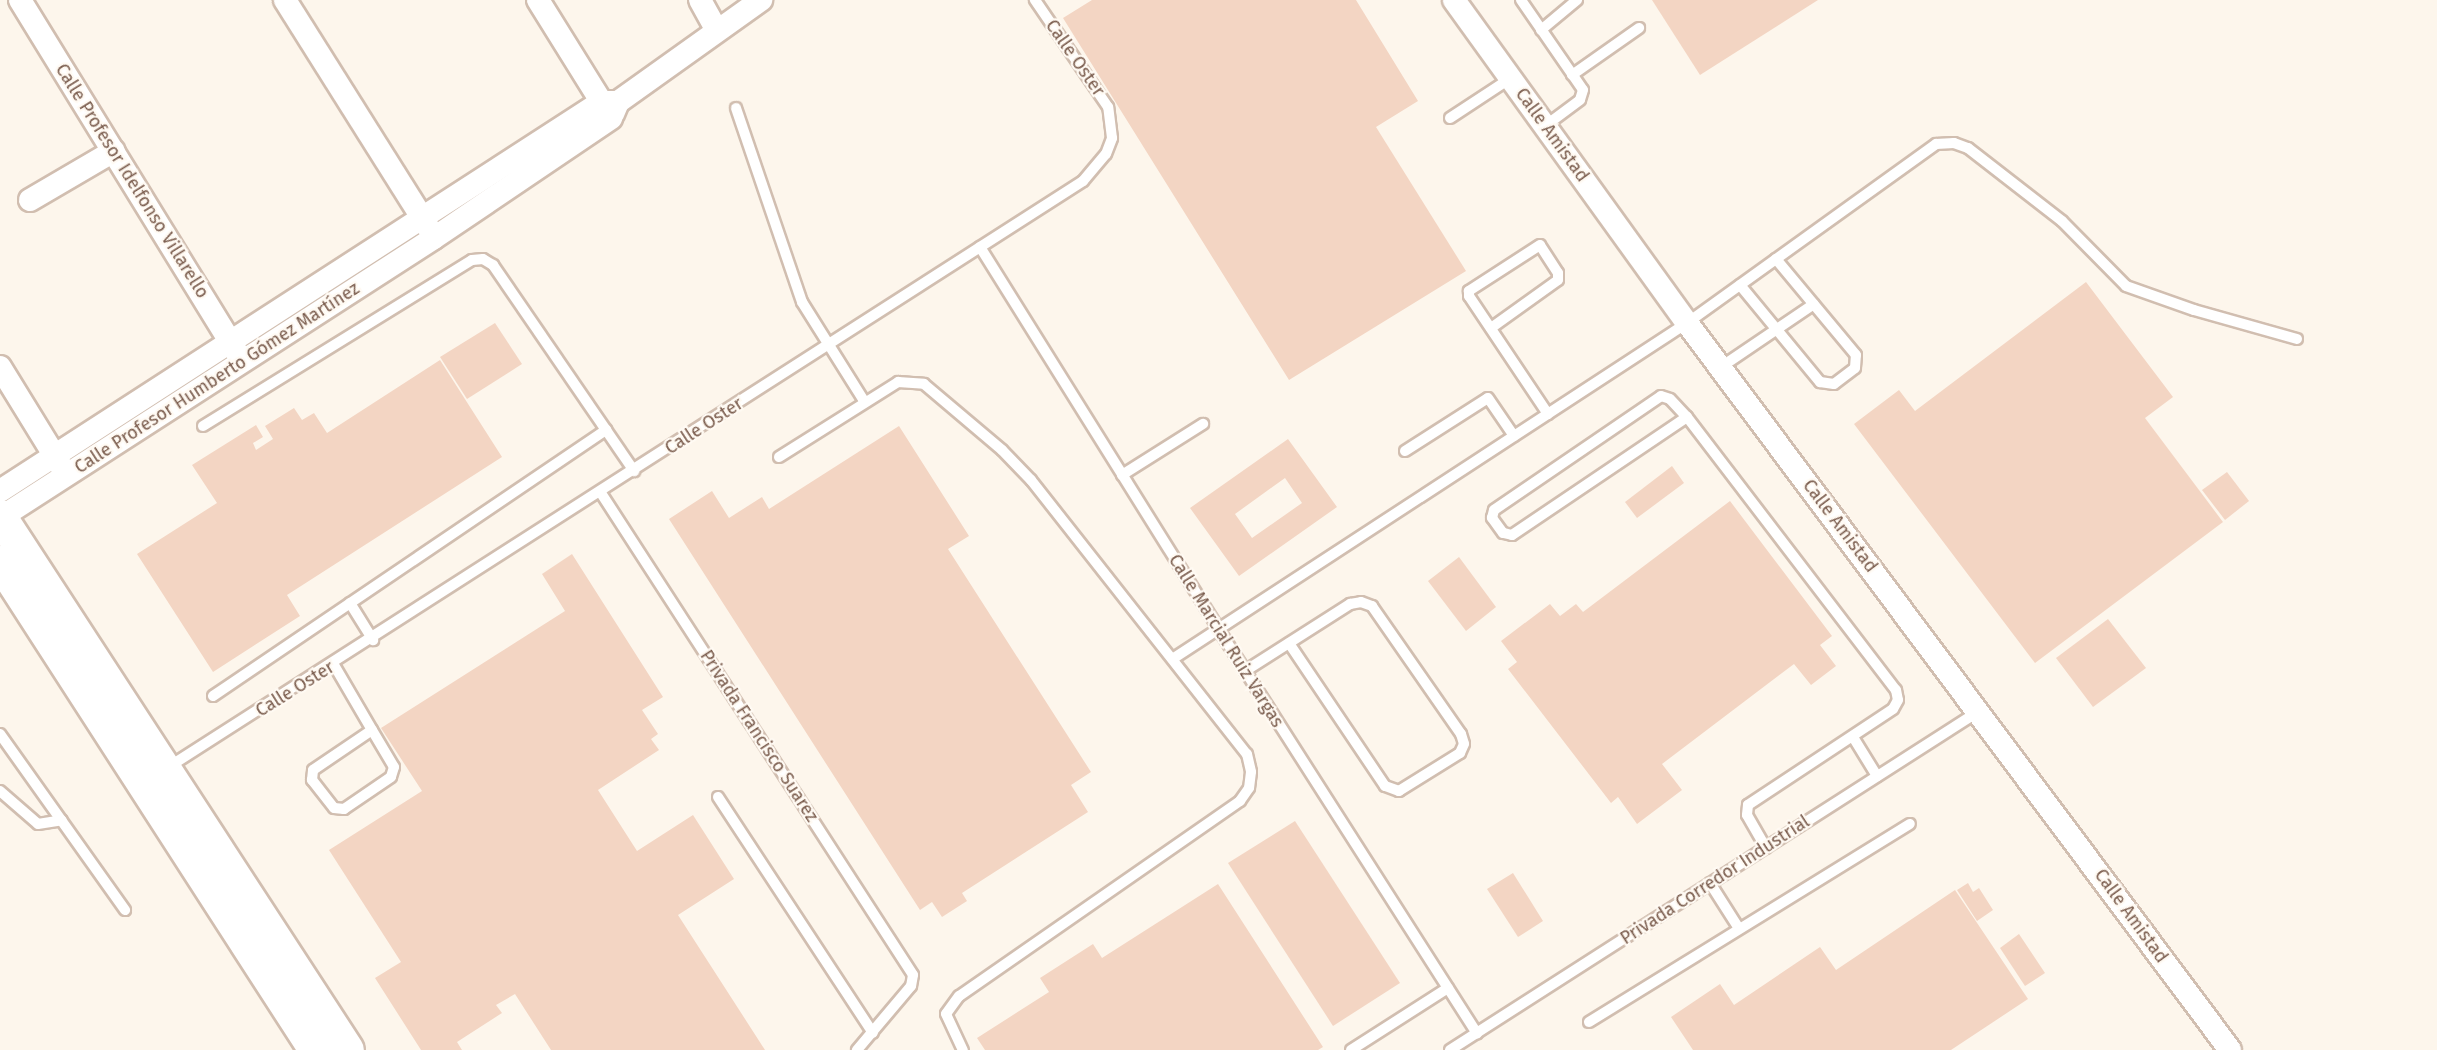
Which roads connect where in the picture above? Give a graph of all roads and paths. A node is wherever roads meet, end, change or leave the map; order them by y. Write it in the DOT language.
graph roads {
  1 [pos="20,0"];
  2 [pos="285,0"];
  3 [pos="538,0"];
  4 [pos="700,0"];
  5 [pos="761,0"];
  6 [pos="1035,0"];
  7 [pos="1454,0"];
  8 [pos="1521,0"];
  9 [pos="1577,0"];
  10 [pos="1639,28"];
  11 [pos="1541,30"];
  12 [pos="717,31"];
  13 [pos="1572,75"];
  14 [pos="1511,78"];
  15 [pos="610,107"];
  16 [pos="736,108"];
  17 [pos="1450,118"];
  18 [pos="1545,126"];
  19 [pos="114,151"];
  20 [pos="30,201"];
  21 [pos="422,218"];
  22 [pos="434,238"];
  23 [pos="980,247"];
  24 [pos="1776,259"];
  25 [pos="1740,285"];
  26 [pos="1814,304"];
  27 [pos="1687,322"];
  28 [pos="1491,328"];
  29 [pos="1776,329"];
  30 [pos="2297,339"];
  31 [pos="230,342"];
  32 [pos="827,346"];
  33 [pos="243,362"];
  34 [pos="0,367"];
  35 [pos="1721,367"];
  36 [pos="864,401"];
  37 [pos="1548,414"];
  38 [pos="1687,417"];
  39 [pos="1203,424"];
  40 [pos="202,426"];
  41 [pos="606,430"];
  42 [pos="1514,436"];
  43 [pos="1405,451"];
  44 [pos="54,454"];
  45 [pos="779,457"];
  46 [pos="634,471"];
  47 [pos="66,475"];
  48 [pos="1122,475"];
  49 [pos="0,491"];
  50 [pos="600,493"];
  51 [pos="0,517"];
  52 [pos="0,562"];
  53 [pos="350,603"];
  54 [pos="1219,630"];
  55 [pos="373,640"];
  56 [pos="1288,643"];
  57 [pos="1174,658"];
  58 [pos="334,665"];
  59 [pos="1245,671"];
  60 [pos="213,696"];
  61 [pos="1979,711"];
  62 [pos="372,730"];
  63 [pos="0,734"];
  64 [pos="1853,737"];
  65 [pos="155,776"];
  66 [pos="1877,776"];
  67 [pos="0,791"];
  68 [pos="717,797"];
  69 [pos="62,820"];
  70 [pos="1910,824"];
  71 [pos="1766,848"];
  72 [pos="1710,884"];
  73 [pos="125,910"];
  74 [pos="1738,927"];
  75 [pos="1448,988"];
  76 [pos="1589,1022"];
  77 [pos="873,1033"];
  78 [pos="1477,1033"];
  79 [pos="315,1050"];
  80 [pos="348,1050"];
  81 [pos="856,1050"];
  82 [pos="963,1050"];
  83 [pos="1351,1050"];
  84 [pos="1450,1050"];
  85 [pos="2230,1050"];
  1 -- 19 [label="street, Calle Profesor Idelfonso Villarello"];
  2 -- 21 [label="street"];
  3 -- 15 [label="street"];
  4 -- 12 [label="street"];
  5 -- 12 [label="street"];
  6 -- 23 [label="lane, Calle Oster"];
  7 -- 14 [label="street, Calle Amistad"];
  8 -- 11 [label="lane"];
  9 -- 11 [label="lane"];
  10 -- 13 [label="lane"];
  11 -- 13 [label="lane"];
  12 -- 15 [label="street"];
  13 -- 18 [label="lane"];
  14 -- 17 [label="lane"];
  14 -- 18 [label="street, Calle Amistad"];
  15 -- 21 [label="street, Calle Profesor Humberto Gómez Martínez"];
  15 -- 22 [label="street, Calle Profesor Humberto Gómez Martínez"];
  16 -- 32 [label="lane"];
  18 -- 27 [label="street, Calle Amistad"];
  19 -- 20 [label="street"];
  19 -- 31 [label="street, Calle Profesor Idelfonso Villarello"];
  21 -- 22 [label="street"];
  21 -- 31 [label="street, Calle Profesor Humberto Gómez Martínez"];
  22 -- 33 [label="street, Calle Profesor Humberto Gómez Martínez"];
  23 -- 32 [label="lane, Calle Oster"];
  23 -- 48 [label="lane, Calle Marcial Ruiz Vargas"];
  24 -- 25 [label="lane"];
  24 -- 26 [label="lane"];
  24 -- 30 [label="lane"];
  25 -- 27 [label="lane"];
  25 -- 29 [label="lane"];
  26 -- 29 [label="lane"];
  26 -- 29 [label="lane"];
  27 -- 35 [label="street, Calle Amistad"];
  27 -- 37 [label="lane"];
  28 -- 28 [label="lane"];
  28 -- 37 [label="lane"];
  29 -- 35 [label="lane"];
  31 -- 33 [label="street, Calle Profesor Idelfonso Villarello"];
  31 -- 44 [label="street, Calle Profesor Humberto Gómez Martínez"];
  32 -- 36 [label="lane"];
  32 -- 46 [label="lane, Calle Oster"];
  33 -- 47 [label="street, Calle Profesor Humberto Gómez Martínez"];
  34 -- 44 [label="street"];
  35 -- 61 [label="street, Calle Amistad"];
  36 -- 45 [label="lane"];
  36 -- 57 [label="lane"];
  37 -- 42 [label="lane"];
  38 -- 38 [label="lane"];
  38 -- 64 [label="lane"];
  39 -- 48 [label="lane"];
  40 -- 41 [label="lane"];
  41 -- 46 [label="lane"];
  41 -- 53 [label="lane"];
  42 -- 43 [label="lane"];
  42 -- 54 [label="lane"];
  44 -- 47 [label="street"];
  44 -- 49 [label="street, Calle Profesor Humberto Gómez Martínez"];
  46 -- 50 [label="lane, Calle Oster"];
  47 -- 51 [label="street, Calle Profesor Humberto Gómez Martínez"];
  48 -- 54 [label="lane, Calle Marcial Ruiz Vargas"];
  50 -- 55 [label="lane, Calle Oster"];
  50 -- 77 [label="lane, Privada Francisco Suarez"];
  51 -- 65 [label="main road"];
  52 -- 65 [label="main road"];
  53 -- 55 [label="lane"];
  53 -- 60 [label="lane"];
  54 -- 57 [label="lane"];
  54 -- 59 [label="lane, Calle Marcial Ruiz Vargas"];
  55 -- 58 [label="lane, Calle Oster"];
  56 -- 56 [label="lane"];
  56 -- 59 [label="lane"];
  57 -- 82 [label="lane"];
  58 -- 62 [label="lane"];
  58 -- 65 [label="lane, Calle Oster"];
  59 -- 75 [label="lane, Calle Marcial Ruiz Vargas"];
  61 -- 66 [label="lane, Privada Corredor Industrial"];
  61 -- 85 [label="street, Calle Amistad"];
  62 -- 62 [label="lane"];
  63 -- 69 [label="lane"];
  64 -- 66 [label="lane"];
  64 -- 71 [label="lane"];
  65 -- 79 [label="main road"];
  65 -- 80 [label="main road"];
  66 -- 71 [label="lane, Privada Corredor Industrial"];
  67 -- 69 [label="lane"];
  68 -- 77 [label="lane"];
  69 -- 73 [label="lane"];
  70 -- 74 [label="lane"];
  71 -- 72 [label="lane, Privada Corredor Industrial"];
  72 -- 74 [label="lane"];
  72 -- 78 [label="lane, Privada Corredor Industrial"];
  74 -- 76 [label="lane"];
  75 -- 78 [label="lane, Calle Marcial Ruiz Vargas"];
  75 -- 83 [label="lane"];
  77 -- 81 [label="lane"];
  78 -- 84 [label="lane, Privada Corredor Industrial"];
}
